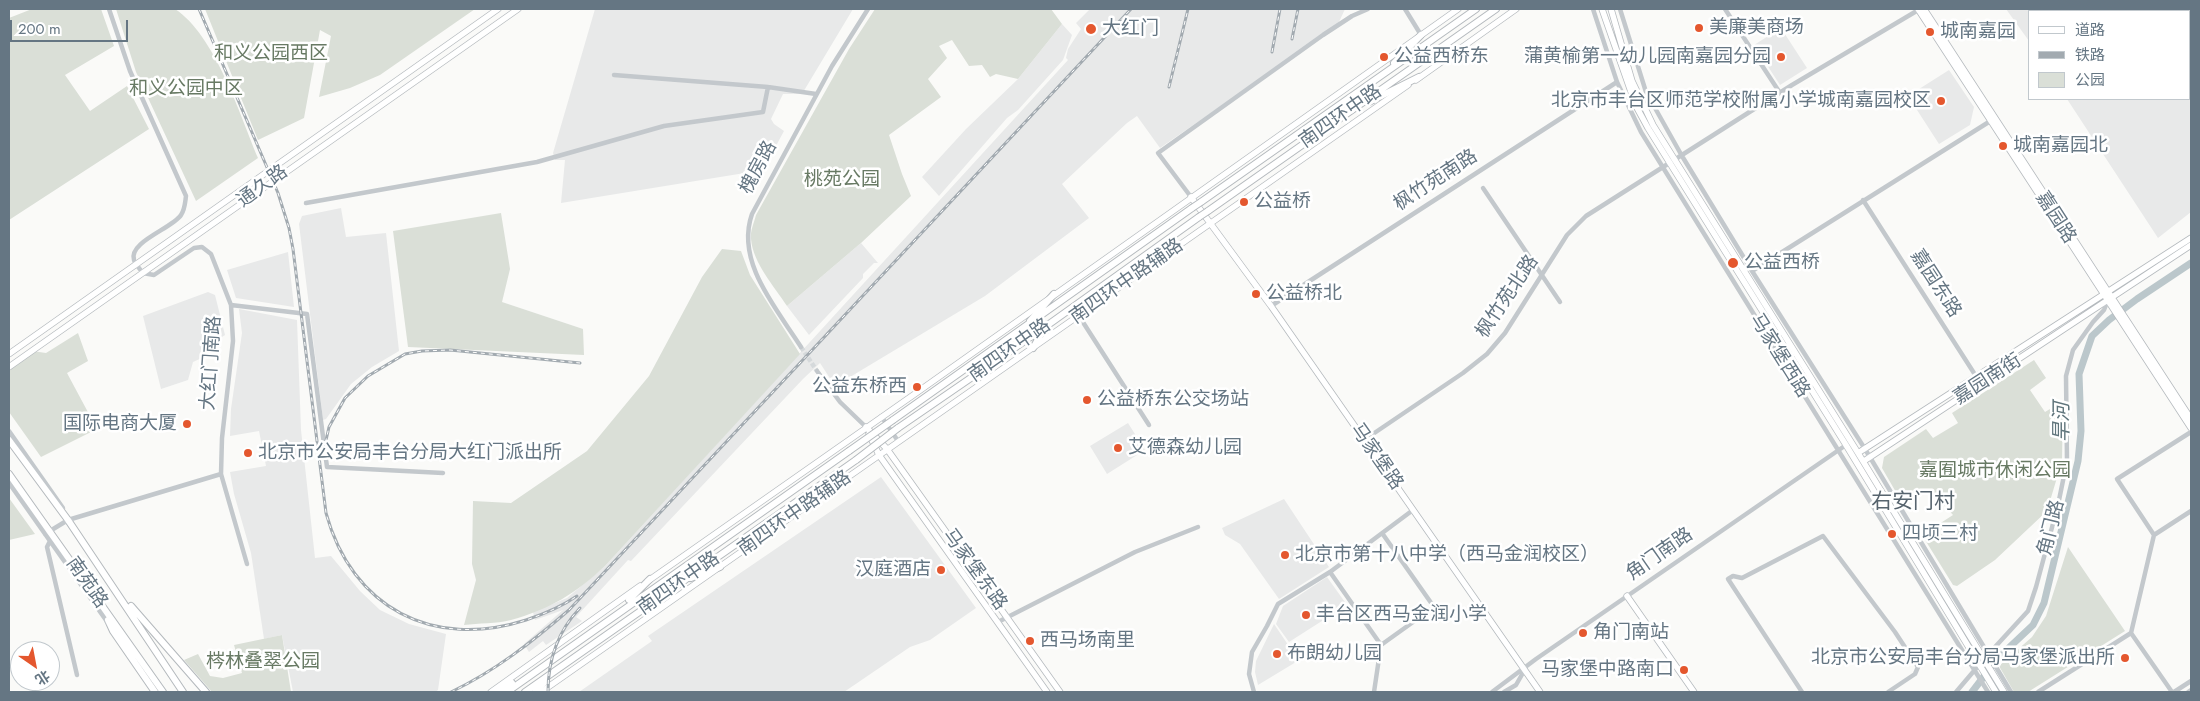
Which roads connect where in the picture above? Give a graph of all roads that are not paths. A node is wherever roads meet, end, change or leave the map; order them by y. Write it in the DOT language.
graph roads {
  1 [pos="109,9"];
  2 [pos="498,9"];
  3 [pos="518,9"];
  4 [pos="868,9"];
  5 [pos="1368,9"];
  6 [pos="1405,9"];
  7 [pos="1458,9"];
  8 [pos="1476,9"];
  9 [pos="1496,9"];
  10 [pos="1516,9"];
  11 [pos="1593,9"];
  12 [pos="1602,9"];
  13 [pos="1611,9"];
  14 [pos="1620,9"];
  15 [pos="1725,9"];
  16 [pos="1920,9"];
  17 [pos="1421,34"];
  18 [pos="1384,73"];
  19 [pos="614,75"];
  20 [pos="1419,77"];
  21 [pos="1616,82"];
  22 [pos="768,87"];
  23 [pos="1780,93"];
  24 [pos="816,94"];
  25 [pos="1350,111"];
  26 [pos="1992,120"];
  27 [pos="1682,156"];
  28 [pos="1671,162"];
  29 [pos="1663,168"];
  30 [pos="1483,188"];
  31 [pos="1191,197"];
  32 [pos="1864,200"];
  33 [pos="306,203"];
  34 [pos="1210,223"];
  35 [pos="2191,238"];
  36 [pos="2191,245"];
  37 [pos="136,264"];
  38 [pos="1752,271"];
  39 [pos="143,273"];
  40 [pos="1542,273"];
  41 [pos="1054,294"];
  42 [pos="2110,299"];
  43 [pos="1560,302"];
  44 [pos="231,305"];
  45 [pos="1271,306"];
  46 [pos="1079,316"];
  47 [pos="2125,323"];
  48 [pos="1045,327"];
  49 [pos="1021,330"];
  50 [pos="801,347"];
  51 [pos="1033,348"];
  52 [pos="9,354"];
  53 [pos="9,367"];
  54 [pos="818,371"];
  55 [pos="1977,377"];
  56 [pos="1982,384"];
  57 [pos="881,416"];
  58 [pos="2191,419"];
  59 [pos="1149,425"];
  60 [pos="866,427"];
  61 [pos="2191,428"];
  62 [pos="9,431"];
  63 [pos="2191,432"];
  64 [pos="9,440"];
  65 [pos="1364,440"];
  66 [pos="898,441"];
  67 [pos="1846,445"];
  68 [pos="1865,448"];
  69 [pos="887,449"];
  70 [pos="1838,451"];
  71 [pos="1858,453"];
  72 [pos="879,455"];
  73 [pos="1870,457"];
  74 [pos="1864,462"];
  75 [pos="443,472"];
  76 [pos="9,474"];
  77 [pos="221,474"];
  78 [pos="9,483"];
  79 [pos="1413,510"];
  80 [pos="2191,511"];
  81 [pos="68,520"];
  82 [pos="1198,527"];
  83 [pos="47,532"];
  84 [pos="1382,533"];
  85 [pos="2154,535"];
  86 [pos="50,541"];
  87 [pos="247,564"];
  88 [pos="720,567"];
  89 [pos="1330,572"];
  90 [pos="650,579"];
  91 [pos="681,582"];
  92 [pos="118,592"];
  93 [pos="1627,596"];
  94 [pos="102,606"];
  95 [pos="1007,616"];
  96 [pos="998,622"];
  97 [pos="113,631"];
  98 [pos="592,632"];
  99 [pos="2131,633"];
  100 [pos="1380,645"];
  101 [pos="1989,654"];
  102 [pos="1985,661"];
  103 [pos="558,669"];
  104 [pos="1524,669"];
  105 [pos="1978,669"];
  106 [pos="536,672"];
  107 [pos="76,675"];
  108 [pos="2191,681"];
  109 [pos="1987,684"];
  110 [pos="155,692"];
  111 [pos="163,692"];
  112 [pos="184,692"];
  113 [pos="206,692"];
  114 [pos="491,692"];
  115 [pos="496,692"];
  116 [pos="507,692"];
  117 [pos="525,692"];
  118 [pos="534,692"];
  119 [pos="541,692"];
  120 [pos="1048,692"];
  121 [pos="1060,692"];
  122 [pos="1254,692"];
  123 [pos="1374,692"];
  124 [pos="1492,692"];
  125 [pos="1504,692"];
  126 [pos="1540,692"];
  127 [pos="1694,692"];
  128 [pos="1802,692"];
  129 [pos="1888,692"];
  130 [pos="1956,692"];
  131 [pos="1988,692"];
  132 [pos="1996,692"];
  133 [pos="2004,692"];
  134 [pos="2011,692"];
  135 [pos="2038,692"];
  136 [pos="2173,692"];
  1 -- 37 [label="street"];
  2 -- 37 [label="main road, 通久路"];
  3 -- 39 [label="main road, 通久路"];
  4 -- 24 [label="street, 槐房路"];
  5 -- 31 [label="street"];
  6 -- 17 [label="street"];
  7 -- 17 [label="main road, 南四环中路辅路"];
  8 -- 18 [label="highway, 南四环中路"];
  9 -- 25 [label="highway, 南四环中路"];
  10 -- 20 [label="main road, 南四环中路辅路"];
  11 -- 21 [label="street, 马家堡西路"];
  12 -- 28 [label="main road, 马家堡西路"];
  13 -- 28 [label="main road, 马家堡西路"];
  14 -- 27 [label="street, 马家堡西路"];
  15 -- 23 [label="street"];
  16 -- 23 [label="street, 枫竹苑北路"];
  16 -- 26 [label="main road, 嘉园路"];
  16 -- 42 [label="main road, 嘉园路"];
  17 -- 18 [label="highway"];
  17 -- 31 [label="main road, 南四环中路辅路"];
  18 -- 49 [label="highway, 南四环中路, bridge"];
  19 -- 22 [label="street"];
  20 -- 25 [label="highway"];
  20 -- 34 [label="main road, 南四环中路辅路"];
  21 -- 29 [label="street, 马家堡西路"];
  21 -- 45 [label="street, 枫竹苑南路"];
  22 -- 24 [label="street"];
  22 -- 33 [label="street"];
  23 -- 27 [label="street, 枫竹苑北路"];
  24 -- 50 [label="street, 槐房路"];
  25 -- 48 [label="highway, 南四环中路, bridge"];
  26 -- 32 [label="street"];
  26 -- 42 [label="main road, 嘉园路"];
  27 -- 28 [label="street, 枫竹苑北路"];
  27 -- 38 [label="street, 马家堡西路"];
  28 -- 29 [label="street, 枫竹苑北路"];
  28 -- 67 [label="main road, 马家堡西路"];
  28 -- 71 [label="main road, 马家堡西路"];
  29 -- 40 [label="street, 枫竹苑北路"];
  29 -- 70 [label="street, 马家堡西路"];
  30 -- 40 [label="street"];
  31 -- 34 [label="main road, 马家堡路"];
  31 -- 41 [label="main road, 南四环中路辅路"];
  32 -- 38 [label="street"];
  32 -- 55 [label="street, 嘉园东路"];
  34 -- 45 [label="main road, 马家堡路"];
  34 -- 46 [label="main road, 南四环中路辅路"];
  35 -- 42 [label="main road, 角门路"];
  36 -- 42 [label="main road, 角门路"];
  37 -- 39 [label="street"];
  37 -- 52 [label="main road, 通久路"];
  38 -- 68 [label="street, 马家堡西路"];
  39 -- 44 [label="street, 大红门南路"];
  39 -- 53 [label="main road, 通久路"];
  40 -- 43 [label="street"];
  40 -- 65 [label="street, 枫竹苑北路"];
  41 -- 49 [label="highway"];
  41 -- 57 [label="main road, 南四环中路辅路"];
  42 -- 47 [label="main road, 嘉园路"];
  42 -- 55 [label="main road, 嘉园南街"];
  42 -- 56 [label="main road, 嘉园南街"];
  42 -- 101 [label="street, 角门路"];
  44 -- 75 [label="street"];
  44 -- 77 [label="street, 大红门南路"];
  45 -- 65 [label="main road, 马家堡路"];
  46 -- 51 [label="main road, 南四环中路辅路"];
  46 -- 59 [label="street"];
  47 -- 58 [label="main road, 嘉园路"];
  47 -- 61 [label="main road, 嘉园路"];
  48 -- 51 [label="highway"];
  48 -- 91 [label="highway, 南四环中路, bridge"];
  49 -- 98 [label="highway, 南四环中路, bridge"];
  51 -- 66 [label="main road, 南四环中路辅路"];
  54 -- 60 [label="street"];
  55 -- 56 [label="street, 嘉园东路"];
  55 -- 68 [label="main road, 嘉园南街"];
  56 -- 73 [label="main road, 嘉园南街"];
  57 -- 60 [label="main road, 南四环中路辅路"];
  57 -- 66 [label="street"];
  60 -- 69 [label="main road, 马家堡东路"];
  60 -- 72 [label="main road, 马家堡东路"];
  60 -- 90 [label="main road, 南四环中路辅路"];
  62 -- 81 [label="street, 南苑路"];
  63 -- 85 [label="street"];
  64 -- 81 [label="highway, 南苑路"];
  65 -- 79 [label="main road, 马家堡路"];
  66 -- 69 [label="main road, 南四环中路辅路"];
  67 -- 70 [label="street, 角门南路"];
  67 -- 105 [label="main road, 马家堡西路"];
  68 -- 71 [label="main road, 嘉园南街"];
  68 -- 73 [label="street, 马家堡西路"];
  69 -- 72 [label="main road, 南四环中路辅路"];
  69 -- 95 [label="main road, 马家堡东路"];
  70 -- 93 [label="street, 角门南路"];
  70 -- 105 [label="street, 马家堡西路"];
  71 -- 74 [label="main road, 马家堡西路"];
  72 -- 88 [label="main road, 南四环中路辅路"];
  72 -- 96 [label="main road, 马家堡东路"];
  73 -- 74 [label="main road, 嘉园南街"];
  73 -- 101 [label="street, 马家堡西路"];
  74 -- 102 [label="main road, 马家堡西路"];
  76 -- 83 [label="highway, 南苑路"];
  77 -- 81 [label="street"];
  77 -- 87 [label="street, 大红门南路"];
  78 -- 83 [label="street"];
  79 -- 84 [label="street"];
  79 -- 104 [label="main road, 马家堡路"];
  80 -- 85 [label="street"];
  81 -- 83 [label="street"];
  81 -- 92 [label="highway, 南苑路"];
  82 -- 95 [label="street"];
  83 -- 86 [label="street"];
  83 -- 94 [label="highway, 南苑路"];
  84 -- 89 [label="street"];
  84 -- 100 [label="street"];
  85 -- 99 [label="street"];
  86 -- 97 [label="street"];
  86 -- 107 [label="street"];
  88 -- 91 [label="highway"];
  88 -- 119 [label="main road, 南四环中路辅路"];
  89 -- 100 [label="street"];
  89 -- 122 [label="street"];
  90 -- 98 [label="highway"];
  90 -- 114 [label="main road, 南四环中路辅路"];
  91 -- 103 [label="highway, 南四环中路"];
  92 -- 112 [label="highway, 南苑路"];
  92 -- 113 [label="highway"];
  93 -- 104 [label="street, 角门南路"];
  93 -- 127 [label="main road"];
  94 -- 97 [label="highway"];
  94 -- 111 [label="highway, 南苑路"];
  95 -- 96 [label="street"];
  95 -- 121 [label="main road, 马家堡东路"];
  96 -- 120 [label="main road, 马家堡东路"];
  97 -- 110 [label="highway"];
  98 -- 106 [label="highway, 南四环中路"];
  99 -- 135 [label="street"];
  99 -- 136 [label="street"];
  100 -- 123 [label="street"];
  101 -- 102 [label="street, 角门路"];
  101 -- 134 [label="street, 马家堡西路"];
  102 -- 133 [label="main road, 马家堡西路"];
  103 -- 117 [label="highway, 南四环中路"];
  103 -- 118 [label="highway"];
  104 -- 124 [label="street, 角门南路"];
  104 -- 125 [label="street"];
  104 -- 126 [label="main road, 马家堡路"];
  105 -- 109 [label="main road, 马家堡西路"];
  105 -- 130 [label="street"];
  106 -- 115 [label="highway"];
  106 -- 116 [label="highway, 南四环中路"];
  108 -- 136 [label="street"];
  109 -- 131 [label="street, 马家堡西路"];
  109 -- 132 [label="main road, 马家堡西路"];
  128 -- 129 [label="street"];
}
